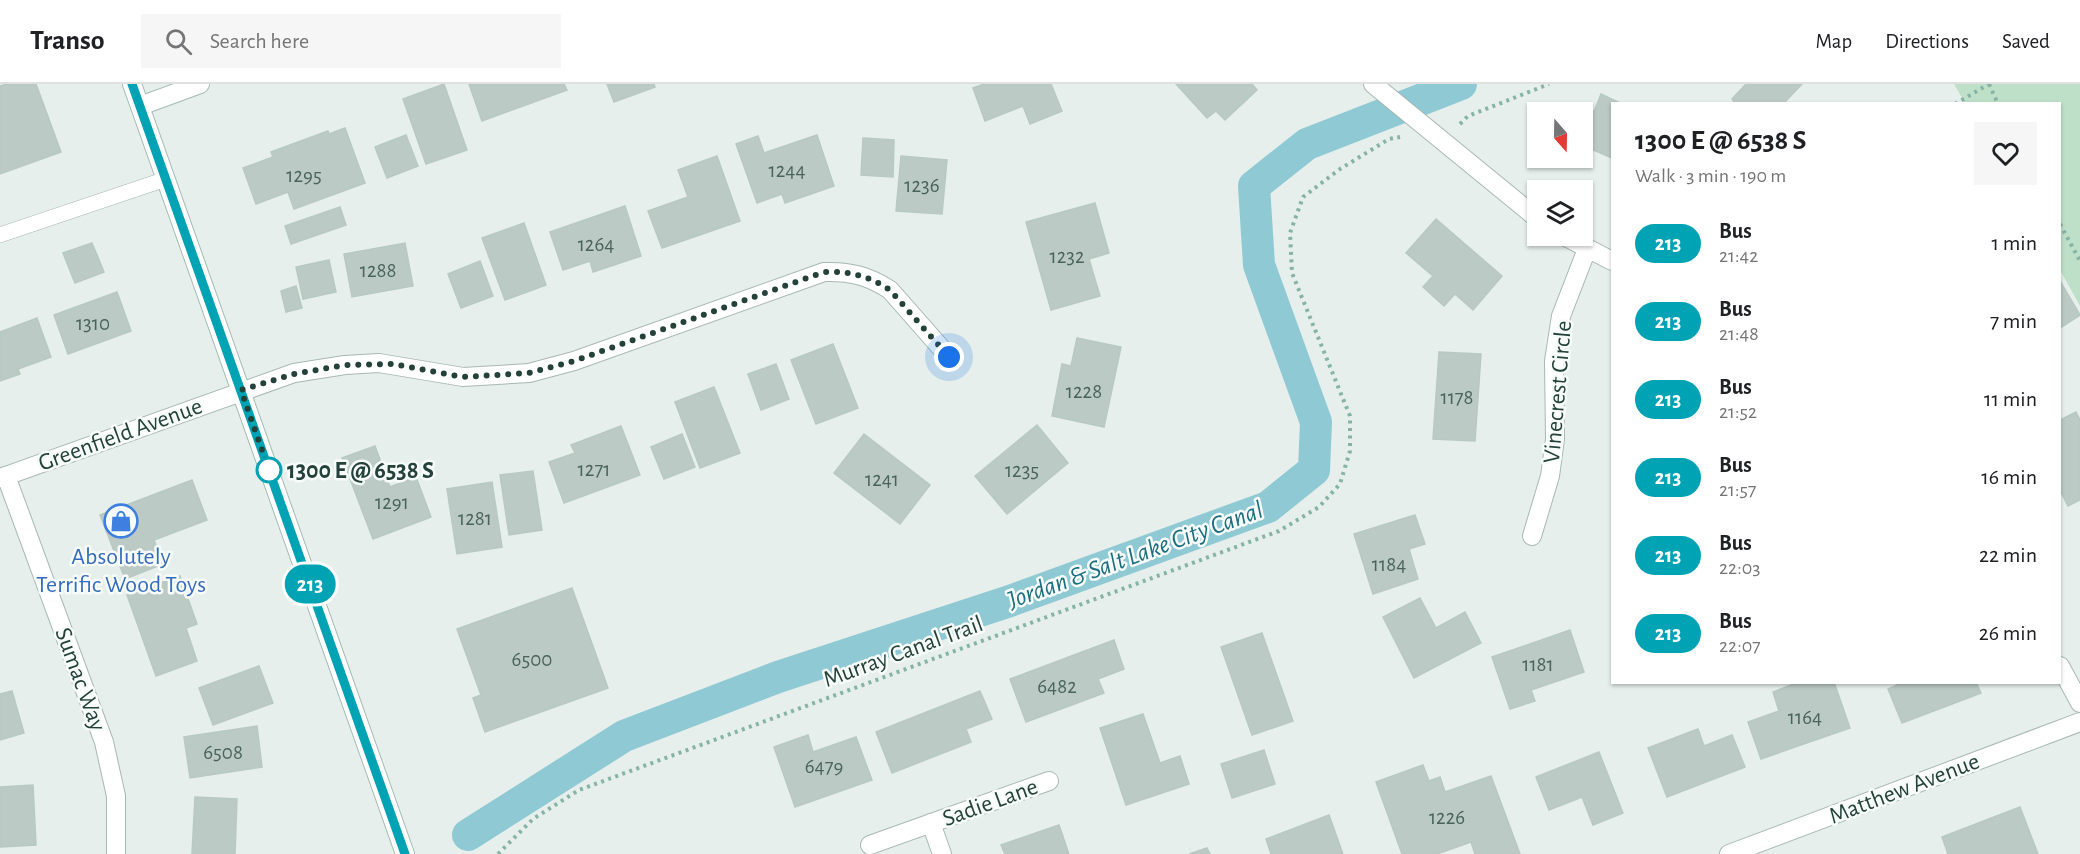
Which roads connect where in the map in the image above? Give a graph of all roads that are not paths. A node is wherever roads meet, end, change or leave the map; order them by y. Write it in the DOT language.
graph roads {
  1 [pos="132,84"];
  2 [pos="200,84"];
  3 [pos="1377,87"];
  4 [pos="140,106"];
  5 [pos="166,179"];
  6 [pos="1527,210"];
  7 [pos="0,236"];
  8 [pos="1582,246"];
  9 [pos="1587,249"];
  10 [pos="1611,261"];
  11 [pos="949,357"];
  12 [pos="241,390"];
  13 [pos="3,477"];
  14 [pos="1532,536"];
  15 [pos="2061,668"];
  16 [pos="2080,703"];
  17 [pos="2080,722"];
  18 [pos="1048,781"];
  19 [pos="931,823"];
  20 [pos="870,845"];
  21 [pos="116,854"];
  22 [pos="405,854"];
  23 [pos="942,854"];
  24 [pos="1728,854"];
  1 -- 4 [label="street"];
  2 -- 4 [label="street"];
  3 -- 6 [label="street"];
  4 -- 5 [label="street"];
  5 -- 7 [label="lane"];
  5 -- 12 [label="street"];
  8 -- 9 [label="street"];
  9 -- 10 [label="street"];
  9 -- 14 [label="street, Vinecrest Circle"];
  11 -- 12 [label="street, Greenfield Avenue"];
  12 -- 13 [label="street, Greenfield Avenue"];
  12 -- 22 [label="street"];
  13 -- 21 [label="street, Sumac Way"];
  15 -- 16 [label="street"];
  17 -- 24 [label="street, Matthew Avenue"];
  18 -- 19 [label="street, Sadie Lane"];
  19 -- 20 [label="street, Sadie Lane"];
  19 -- 23 [label="street, Sadie Lane"];
}
